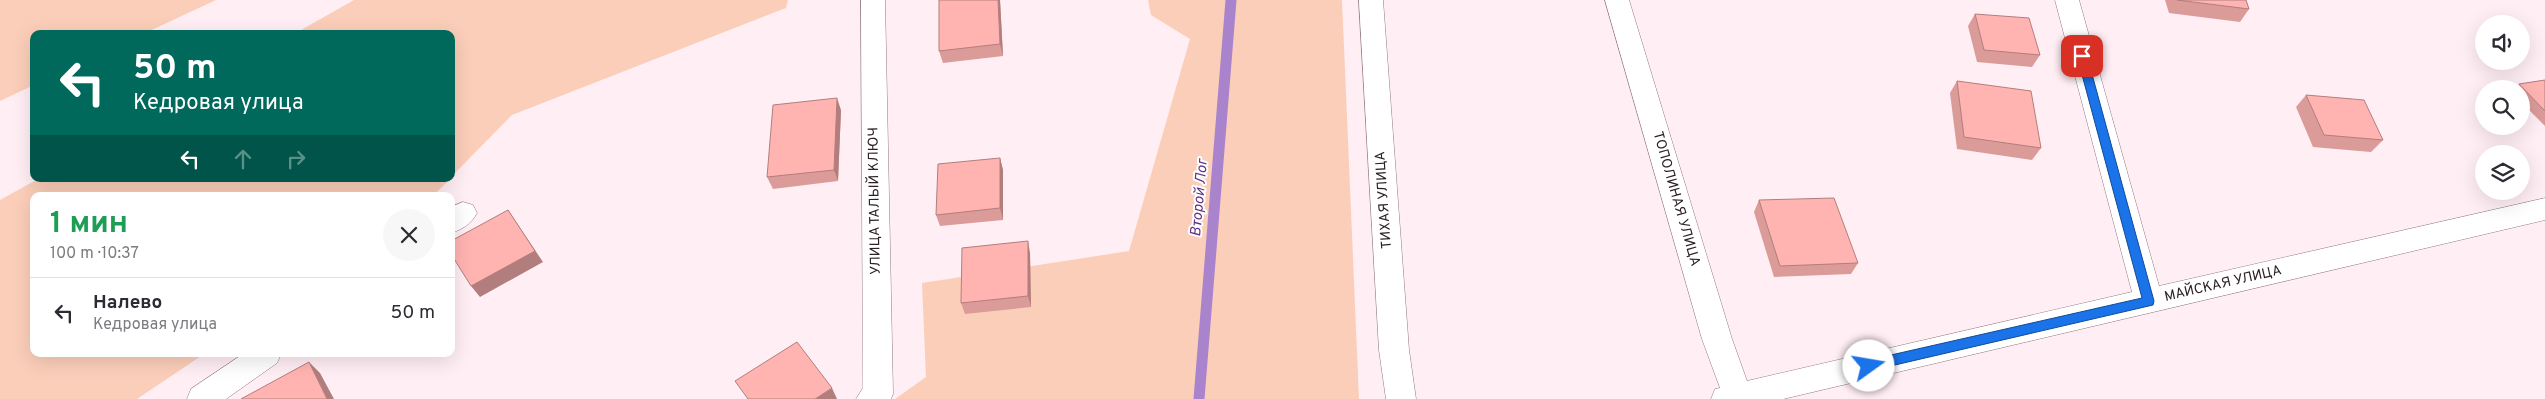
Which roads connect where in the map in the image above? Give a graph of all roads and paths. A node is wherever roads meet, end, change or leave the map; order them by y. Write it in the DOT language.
graph roads {
  1 [pos="873,0"];
  2 [pos="1371,0"];
  3 [pos="1617,0"];
  4 [pos="2066,0"];
  5 [pos="2545,209"];
  6 [pos="2148,301"];
  7 [pos="262,357"];
  8 [pos="1732,398"];
  9 [pos="202,399"];
  10 [pos="871,399"];
  11 [pos="1401,399"];
  1 -- 10 [label="street, УЛИЦА ТАЛЫЙ КЛЮЧ"];
  2 -- 11 [label="street, ТИХАЯ УЛИЦА"];
  3 -- 8 [label="street, ТОПОЛИНАЯ УЛИЦА"];
  4 -- 6 [label="street"];
  5 -- 6 [label="street, МАЙСКАЯ УЛИЦА"];
  6 -- 8 [label="street, МАЙСКАЯ УЛИЦА"];
  7 -- 9 [label="street"];
}
